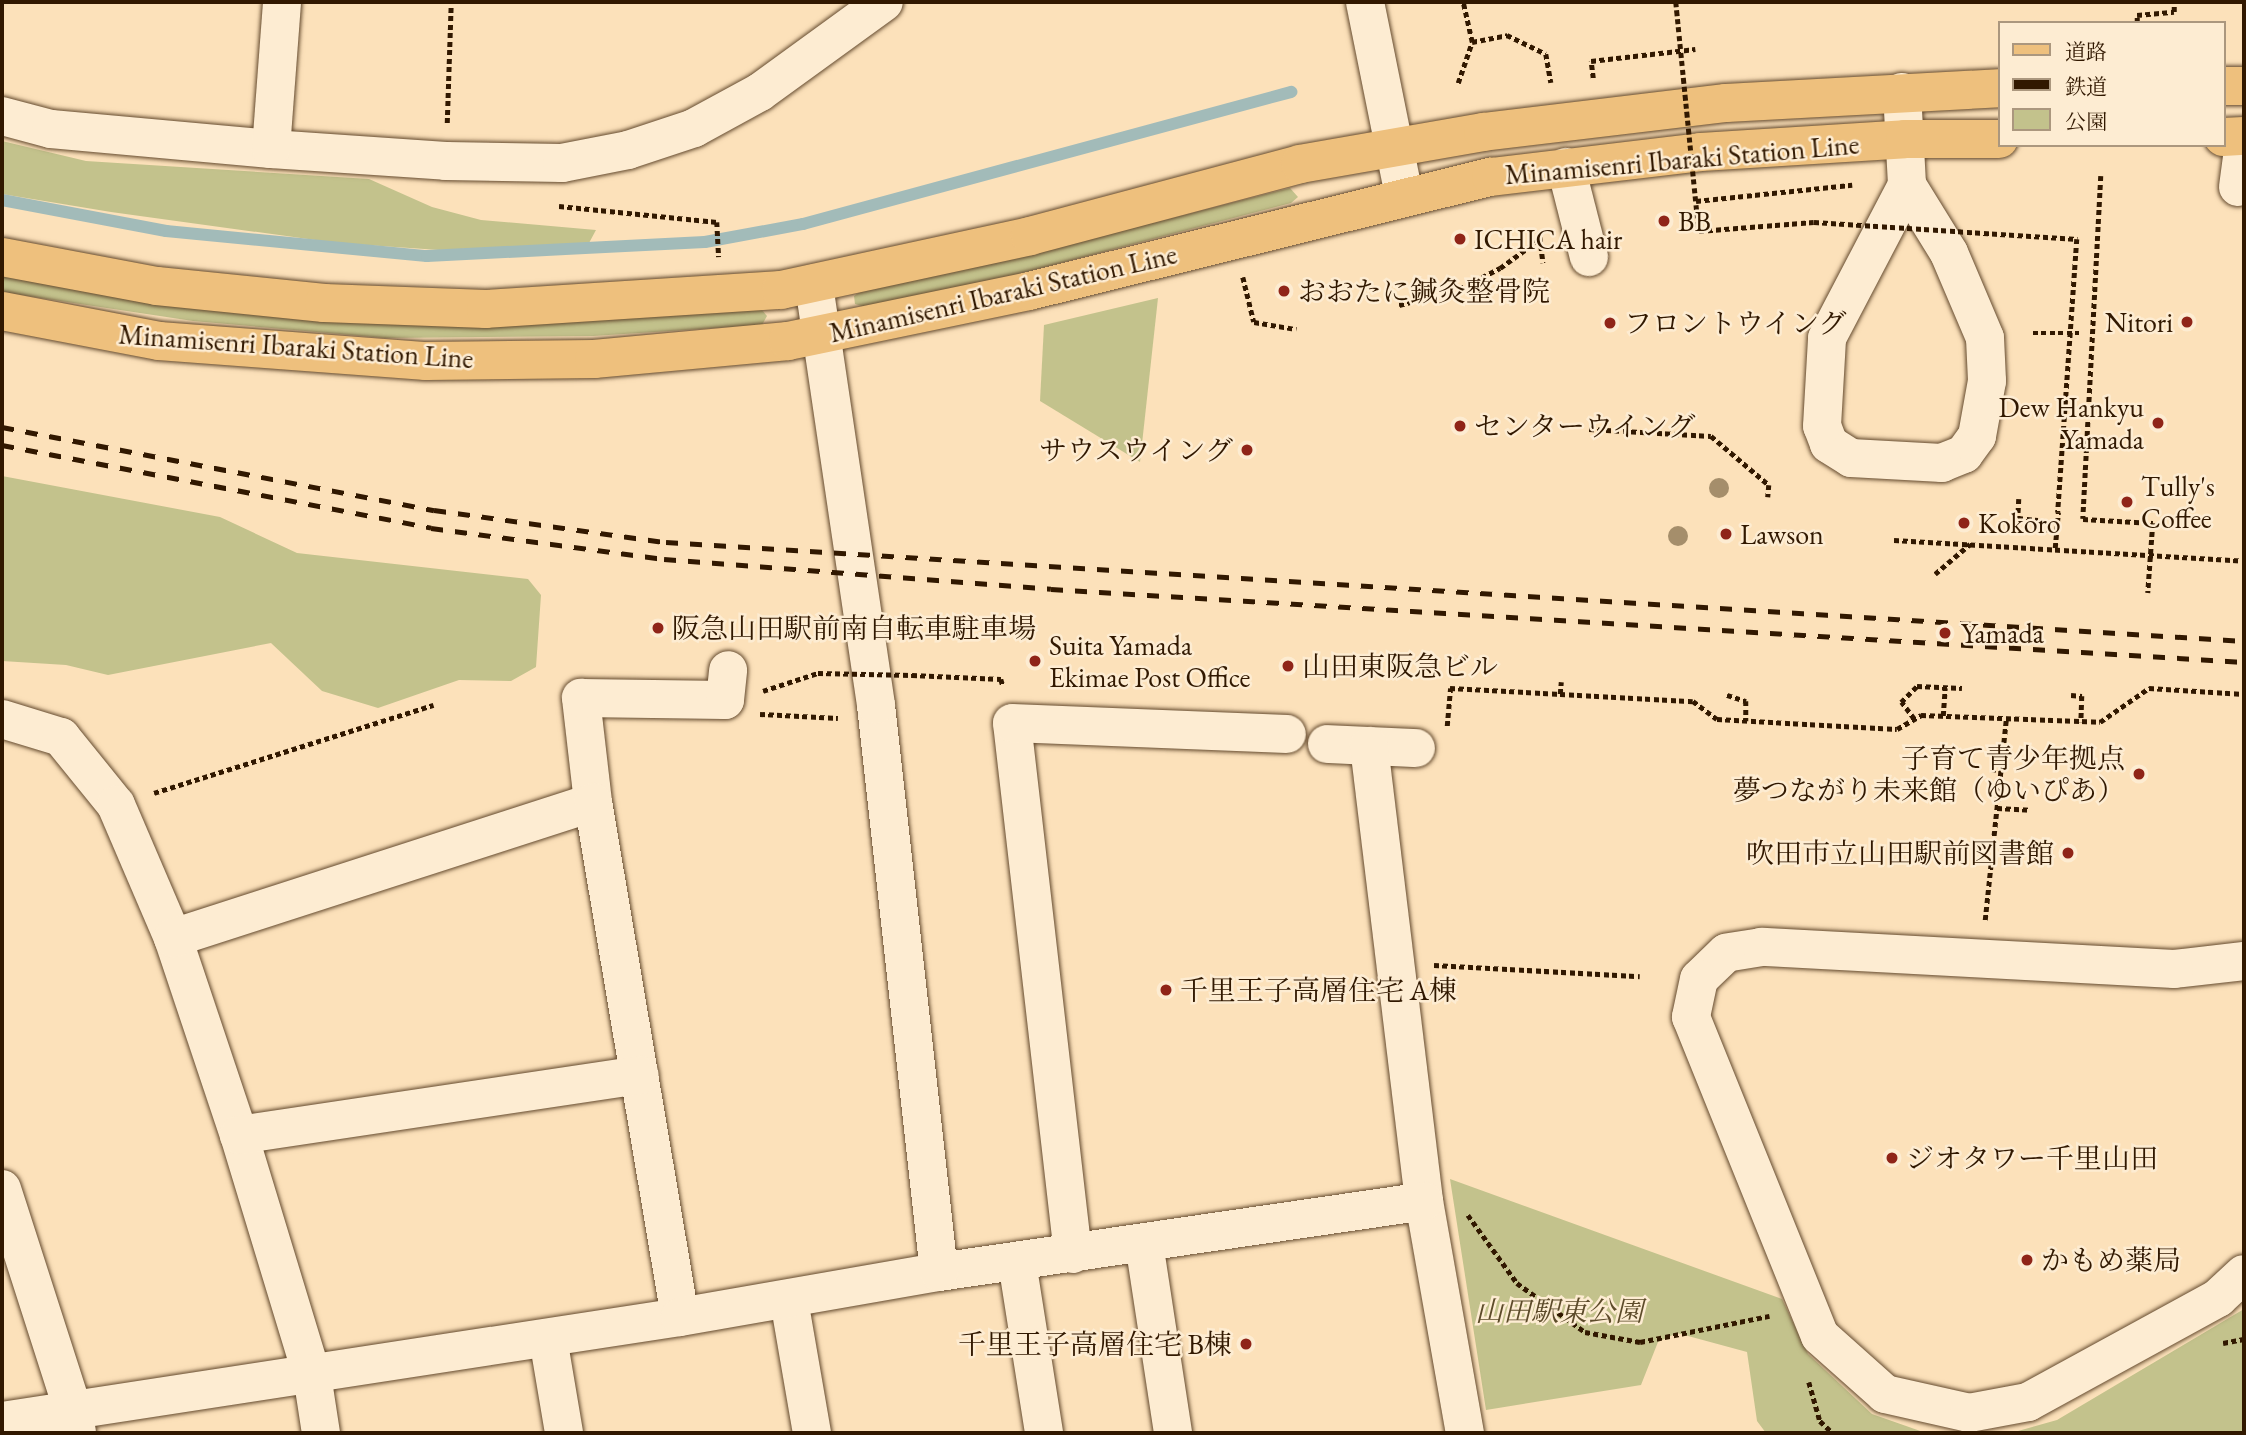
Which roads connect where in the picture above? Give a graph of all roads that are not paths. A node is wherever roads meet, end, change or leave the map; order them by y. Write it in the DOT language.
graph roads {
  1 [pos="282,2"];
  2 [pos="884,2"];
  3 [pos="1365,2"];
  4 [pos="2225,86"];
  5 [pos="2244,86"];
  6 [pos="1997,88"];
  7 [pos="1902,92"];
  8 [pos="2,116"];
  9 [pos="2225,136"];
  10 [pos="2244,136"];
  11 [pos="1905,139"];
  12 [pos="1997,139"];
  13 [pos="2244,142"];
  14 [pos="1394,148"];
  15 [pos="271,149"];
  16 [pos="1566,167"];
  17 [pos="1908,185"];
  18 [pos="2238,187"];
  19 [pos="1404,196"];
  20 [pos="2,257"];
  21 [pos="1589,257"];
  22 [pos="814,284"];
  23 [pos="2,311"];
  24 [pos="821,334"];
  25 [pos="736,694"];
  26 [pos="2,719"];
  27 [pos="1287,734"];
  28 [pos="1427,739"];
  29 [pos="1327,744"];
  30 [pos="1369,746"];
  31 [pos="593,802"];
  32 [pos="173,938"];
  33 [pos="2244,961"];
  34 [pos="640,1075"];
  35 [pos="239,1135"];
  36 [pos="2,1189"];
  37 [pos="1424,1201"];
  38 [pos="1144,1243"];
  39 [pos="1073,1254"];
  40 [pos="1017,1262"];
  41 [pos="939,1272"];
  42 [pos="2244,1274"];
  43 [pos="789,1300"];
  44 [pos="680,1317"];
  45 [pos="548,1338"];
  46 [pos="312,1375"];
  47 [pos="2,1421"];
  48 [pos="75,1421"];
  49 [pos="321,1433"];
  50 [pos="564,1433"];
  51 [pos="811,1433"];
  52 [pos="1044,1433"];
  53 [pos="1174,1433"];
  54 [pos="1465,1433"];
  1 -- 15 [label="street"];
  2 -- 15 [label="street"];
  3 -- 14 [label="street"];
  4 -- 5 [label="main road"];
  6 -- 7 [label="main road, Minamisenri Ibaraki Station Line"];
  7 -- 11 [label="street"];
  7 -- 14 [label="main road, Minamisenri Ibaraki Station Line"];
  8 -- 15 [label="street"];
  9 -- 10 [label="main road"];
  11 -- 12 [label="main road, Minamisenri Ibaraki Station Line"];
  11 -- 16 [label="main road, Minamisenri Ibaraki Station Line"];
  11 -- 17 [label="street"];
  13 -- 18 [label="street"];
  14 -- 19 [label="street"];
  14 -- 22 [label="main road, Minamisenri Ibaraki Station Line"];
  16 -- 19 [label="main road, Minamisenri Ibaraki Station Line"];
  16 -- 21 [label="street"];
  17 -- 17 [label="street"];
  19 -- 24 [label="main road, Minamisenri Ibaraki Station Line"];
  20 -- 22 [label="main road, Minamisenri Ibaraki Station Line"];
  22 -- 24 [label="street"];
  23 -- 24 [label="main road, Minamisenri Ibaraki Station Line"];
  24 -- 41 [label="street"];
  25 -- 31 [label="street"];
  26 -- 32 [label="street"];
  27 -- 39 [label="street"];
  28 -- 30 [label="street"];
  29 -- 30 [label="street"];
  30 -- 37 [label="street"];
  31 -- 32 [label="street"];
  31 -- 34 [label="street"];
  32 -- 35 [label="street"];
  33 -- 42 [label="street"];
  34 -- 35 [label="street"];
  34 -- 44 [label="street"];
  35 -- 46 [label="street"];
  36 -- 48 [label="street"];
  37 -- 38 [label="street"];
  37 -- 54 [label="street"];
  38 -- 39 [label="street"];
  38 -- 53 [label="street"];
  39 -- 40 [label="street"];
  40 -- 41 [label="street"];
  40 -- 52 [label="street"];
  41 -- 43 [label="street"];
  43 -- 44 [label="street"];
  43 -- 51 [label="street"];
  44 -- 45 [label="street"];
  45 -- 46 [label="street"];
  45 -- 50 [label="street"];
  46 -- 48 [label="street"];
  46 -- 49 [label="street"];
  47 -- 48 [label="street"];
}
